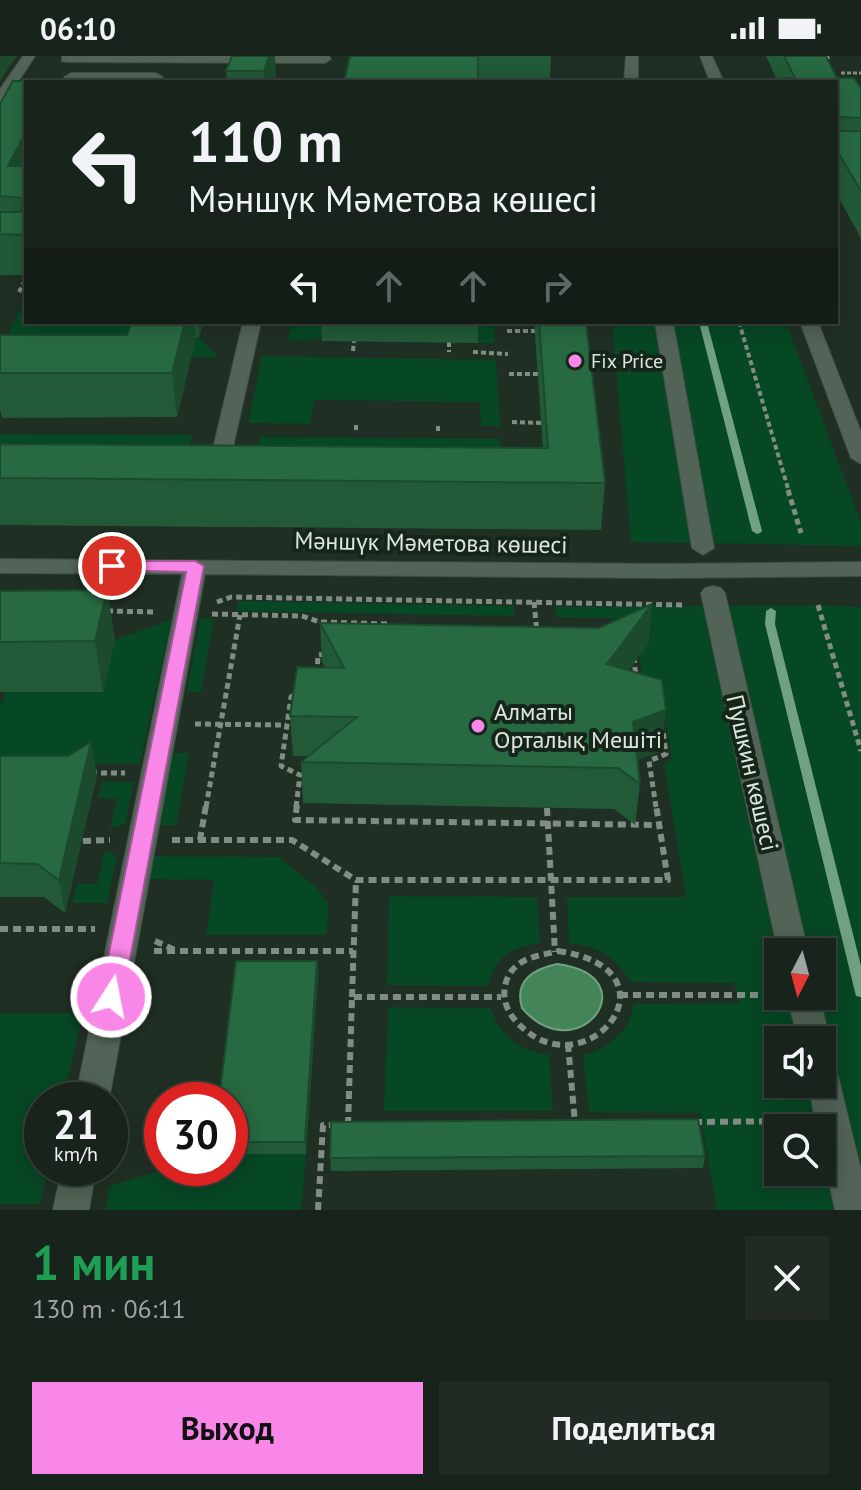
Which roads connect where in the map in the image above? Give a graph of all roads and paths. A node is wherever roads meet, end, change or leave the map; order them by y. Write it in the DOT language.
graph roads {
  1 [pos="29,56"];
  2 [pos="632,56"];
  3 [pos="706,56"];
  4 [pos="827,56"];
  5 [pos="74,58"];
  6 [pos="162,58"];
  7 [pos="835,60"];
  8 [pos="324,62"];
  9 [pos="841,73"];
  10 [pos="861,73"];
  11 [pos="69,79"];
  12 [pos="155,79"];
  13 [pos="631,80"];
  14 [pos="716,80"];
  15 [pos="0,99"];
  16 [pos="24,282"];
  17 [pos="19,292"];
  18 [pos="252,324"];
  19 [pos="664,324"];
  20 [pos="740,324"];
  21 [pos="810,324"];
  22 [pos="507,331"];
  23 [pos="535,331"];
  24 [pos="354,341"];
  25 [pos="449,342"];
  26 [pos="353,351"];
  27 [pos="449,352"];
  28 [pos="473,352"];
  29 [pos="508,354"];
  30 [pos="509,374"];
  31 [pos="538,374"];
  32 [pos="512,422"];
  33 [pos="541,423"];
  34 [pos="861,458"];
  35 [pos="217,474"];
  36 [pos="801,533"];
  37 [pos="703,548"];
  38 [pos="0,566"];
  39 [pos="195,566"];
  40 [pos="861,569"];
  41 [pos="714,600"];
  42 [pos="534,602"];
  43 [pos="818,605"];
  44 [pos="92,611"];
  45 [pos="184,613"];
  46 [pos="240,615"];
  47 [pos="397,624"];
  48 [pos="521,628"];
  49 [pos="536,628"];
  50 [pos="552,628"];
  51 [pos="537,641"];
  52 [pos="632,642"];
  53 [pos="333,653"];
  54 [pos="618,655"];
  55 [pos="634,655"];
  56 [pos="316,684"];
  57 [pos="303,690"];
  58 [pos="638,694"];
  59 [pos="660,715"];
  60 [pos="163,724"];
  61 [pos="221,725"];
  62 [pos="286,728"];
  63 [pos="296,731"];
  64 [pos="861,751"];
  65 [pos="77,773"];
  66 [pos="154,774"];
  67 [pos="547,808"];
  68 [pos="548,823"];
  69 [pos="659,825"];
  70 [pos="141,839"];
  71 [pos="200,840"];
  72 [pos="83,841"];
  73 [pos="356,880"];
  74 [pos="551,880"];
  75 [pos="790,938"];
  76 [pos="120,951"];
  77 [pos="353,951"];
  78 [pos="555,952"];
  79 [pos="620,995"];
  80 [pos="764,995"];
  81 [pos="352,997"];
  82 [pos="501,997"];
  83 [pos="568,1044"];
  84 [pos="95,1082"];
  85 [pos="764,1121"];
  86 [pos="679,1122"];
  87 [pos="560,1123"];
  88 [pos="575,1123"];
  89 [pos="590,1123"];
  90 [pos="348,1125"];
  91 [pos="363,1125"];
  92 [pos="836,1134"];
  93 [pos="76,1186"];
  94 [pos="71,1210"];
  95 [pos="318,1210"];
  96 [pos="853,1210"];
  1 -- 15 [label="street"];
  2 -- 13 [label="street"];
  3 -- 14 [label="street"];
  4 -- 7 [label="path"];
  5 -- 6 [label="street"];
  5 -- 11 [label="street"];
  6 -- 8 [label="street"];
  6 -- 12 [label="street"];
  9 -- 10 [label="path"];
  11 -- 12 [label="street"];
  16 -- 17 [label="path"];
  18 -- 35 [label="street"];
  19 -- 37 [label="street"];
  20 -- 36 [label="path"];
  21 -- 34 [label="street"];
  22 -- 23 [label="path"];
  24 -- 26 [label="path"];
  25 -- 27 [label="path"];
  28 -- 29 [label="path"];
  30 -- 31 [label="path"];
  32 -- 33 [label="path"];
  38 -- 39 [label="street, Мәншүк Мәметова көшесі"];
  39 -- 40 [label="street, Мәншүк Мәметова көшесі"];
  39 -- 45 [label="street"];
  41 -- 42 [label="path"];
  41 -- 75 [label="street, Пушкин көшесі"];
  42 -- 45 [label="path"];
  42 -- 49 [label="path"];
  43 -- 64 [label="path"];
  44 -- 45 [label="path"];
  45 -- 46 [label="path"];
  45 -- 60 [label="street"];
  46 -- 47 [label="path"];
  46 -- 61 [label="path"];
  48 -- 49 [label="path"];
  49 -- 50 [label="path"];
  49 -- 51 [label="path"];
  52 -- 55 [label="path"];
  53 -- 56 [label="path"];
  54 -- 55 [label="path"];
  55 -- 58 [label="path"];
  57 -- 62 [label="path"];
  59 -- 69 [label="path"];
  60 -- 61 [label="path"];
  60 -- 66 [label="street"];
  61 -- 62 [label="path"];
  61 -- 71 [label="path"];
  62 -- 63 [label="path"];
  62 -- 68 [label="path"];
  65 -- 66 [label="path"];
  66 -- 70 [label="street"];
  67 -- 68 [label="path"];
  68 -- 69 [label="path"];
  68 -- 74 [label="path"];
  69 -- 74 [label="path"];
  70 -- 71 [label="path"];
  70 -- 72 [label="path"];
  70 -- 76 [label="street"];
  71 -- 73 [label="path"];
  73 -- 74 [label="path"];
  73 -- 77 [label="path"];
  74 -- 78 [label="path"];
  76 -- 77 [label="path"];
  76 -- 84 [label="street"];
  77 -- 81 [label="path"];
  78 -- 79 [label="path"];
  78 -- 82 [label="path"];
  79 -- 80 [label="path"];
  79 -- 83 [label="path"];
  81 -- 82 [label="path"];
  81 -- 90 [label="path"];
  82 -- 83 [label="path"];
  83 -- 88 [label="path"];
  85 -- 86 [label="path"];
  87 -- 88 [label="path"];
  88 -- 89 [label="path"];
  90 -- 91 [label="path"];
  90 -- 95 [label="path"];
  92 -- 96 [label="street"];
  93 -- 94 [label="street"];
}
